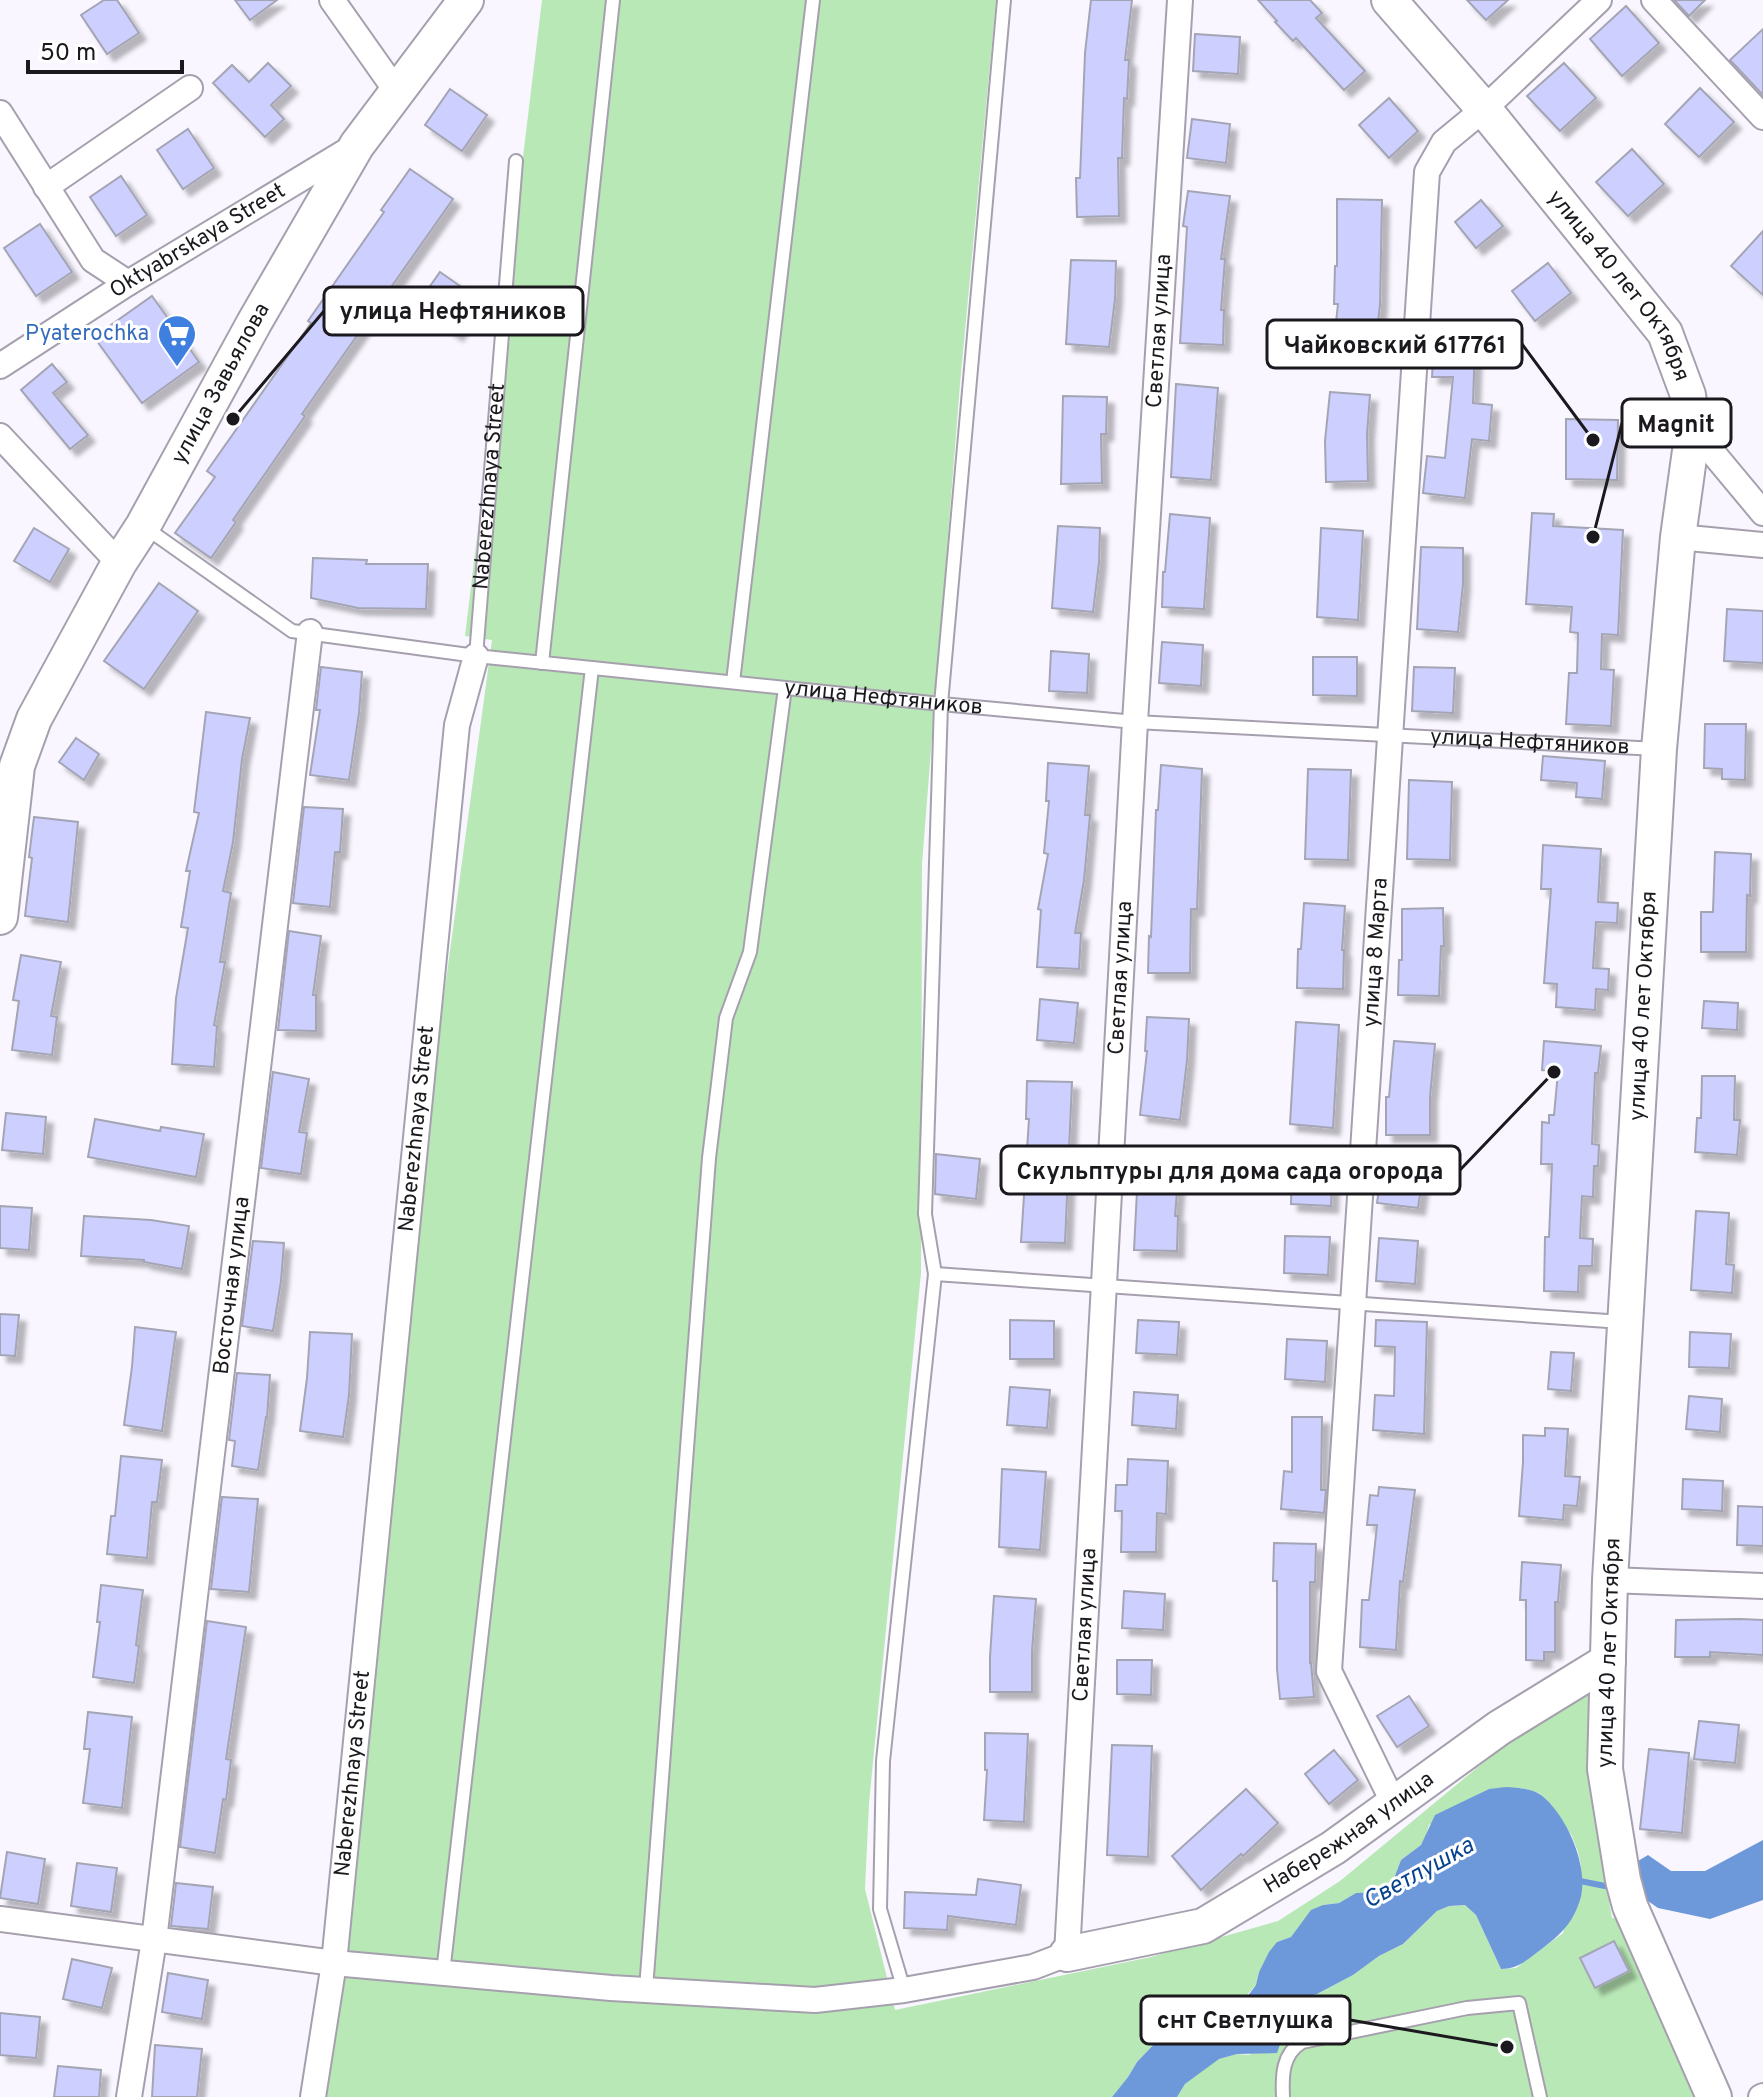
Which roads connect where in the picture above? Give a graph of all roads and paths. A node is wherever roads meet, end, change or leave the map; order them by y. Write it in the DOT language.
graph roads {
  1 [pos="332,0"];
  2 [pos="466,0"];
  3 [pos="613,0"];
  4 [pos="813,0"];
  5 [pos="1004,0"];
  6 [pos="1180,0"];
  7 [pos="1389,0"];
  8 [pos="1599,0"];
  9 [pos="1654,0"];
  10 [pos="190,88"];
  11 [pos="397,92"];
  12 [pos="1484,109"];
  13 [pos="0,113"];
  14 [pos="1763,117"];
  15 [pos="357,145"];
  16 [pos="516,161"];
  17 [pos="46,187"];
  18 [pos="128,283"];
  19 [pos="0,366"];
  20 [pos="1693,429"];
  21 [pos="0,436"];
  22 [pos="1763,513"];
  23 [pos="143,526"];
  24 [pos="1678,537"];
  25 [pos="1763,545"];
  26 [pos="119,563"];
  27 [pos="310,632"];
  28 [pos="476,656"];
  29 [pos="542,663"];
  30 [pos="592,668"];
  31 [pos="733,682"];
  32 [pos="785,688"];
  33 [pos="941,704"];
  34 [pos="1135,722"];
  35 [pos="1391,735"];
  36 [pos="1659,749"];
  37 [pos="9,772"];
  38 [pos="0,917"];
  39 [pos="935,1274"];
  40 [pos="1105,1286"];
  41 [pos="1352,1304"];
  42 [pos="1625,1322"];
  43 [pos="1610,1580"];
  44 [pos="1763,1586"];
  45 [pos="1608,1661"];
  46 [pos="1394,1804"];
  47 [pos="0,1919"];
  48 [pos="154,1940"];
  49 [pos="1067,1954"];
  50 [pos="334,1963"];
  51 [pos="443,1973"];
  52 [pos="646,1989"];
  53 [pos="904,1990"];
  54 [pos="129,2097"];
  55 [pos="313,2097"];
  56 [pos="1283,2097"];
  57 [pos="1540,2097"];
  58 [pos="1714,2097"];
  1 -- 11 [label="street"];
  2 -- 11 [label="main road, улица Завьялова"];
  3 -- 29 [label="lane"];
  4 -- 31 [label="lane"];
  5 -- 33 [label="lane"];
  6 -- 34 [label="street, Светлая улица"];
  7 -- 12 [label="main road, улица 40 лет Октября"];
  8 -- 12 [label="street, улица 8 Марта"];
  9 -- 14 [label="street"];
  10 -- 17 [label="street"];
  11 -- 15 [label="main road, улица Завьялова"];
  12 -- 20 [label="main road, улица 40 лет Октября"];
  12 -- 35 [label="street, улица 8 Марта"];
  13 -- 17 [label="street"];
  15 -- 18 [label="street, Oktyabrskaya Street"];
  15 -- 23 [label="main road, улица Завьялова"];
  16 -- 28 [label="lane, Naberezhnaya Street"];
  17 -- 18 [label="street"];
  18 -- 19 [label="street, Oktyabrskaya Street"];
  20 -- 22 [label="street"];
  20 -- 24 [label="main road, улица 40 лет Октября"];
  21 -- 26 [label="street"];
  23 -- 26 [label="main road, улица Завьялова"];
  23 -- 27 [label="lane, улица Нефтяников"];
  24 -- 25 [label="street"];
  24 -- 36 [label="main road, улица 40 лет Октября"];
  26 -- 37 [label="main road, улица Завьялова"];
  27 -- 28 [label="lane, улица Нефтяников"];
  27 -- 48 [label="street, Восточная улица"];
  28 -- 29 [label="lane, улица Нефтяников"];
  28 -- 50 [label="street, Naberezhnaya Street"];
  29 -- 30 [label="lane, улица Нефтяников"];
  30 -- 31 [label="lane, улица Нефтяников"];
  30 -- 51 [label="lane"];
  31 -- 32 [label="lane, улица Нефтяников"];
  32 -- 33 [label="lane, улица Нефтяников"];
  32 -- 52 [label="lane"];
  33 -- 34 [label="lane, улица Нефтяников"];
  33 -- 39 [label="lane"];
  34 -- 35 [label="lane, улица Нефтяников"];
  34 -- 40 [label="street, Светлая улица"];
  35 -- 36 [label="lane, улица Нефтяников"];
  35 -- 41 [label="street, улица 8 Марта"];
  36 -- 42 [label="main road, улица 40 лет Октября"];
  37 -- 38 [label="main road, улица Завьялова"];
  39 -- 40 [label="lane"];
  39 -- 53 [label="lane"];
  40 -- 41 [label="lane"];
  40 -- 49 [label="street, Светлая улица"];
  41 -- 42 [label="lane"];
  41 -- 46 [label="street, улица 8 Марта"];
  42 -- 43 [label="main road, улица 40 лет Октября"];
  43 -- 44 [label="street"];
  43 -- 45 [label="main road, улица 40 лет Октября"];
  45 -- 46 [label="main road, Набережная улица"];
  45 -- 58 [label="main road, улица 40 лет Октября"];
  46 -- 49 [label="main road, Набережная улица"];
  47 -- 48 [label="street"];
  48 -- 50 [label="street"];
  48 -- 54 [label="street, Восточная улица"];
  49 -- 53 [label="street"];
  50 -- 51 [label="street"];
  50 -- 55 [label="street, Naberezhnaya Street"];
  51 -- 52 [label="street"];
  52 -- 53 [label="street"];
  56 -- 57 [label="lane"];
}
